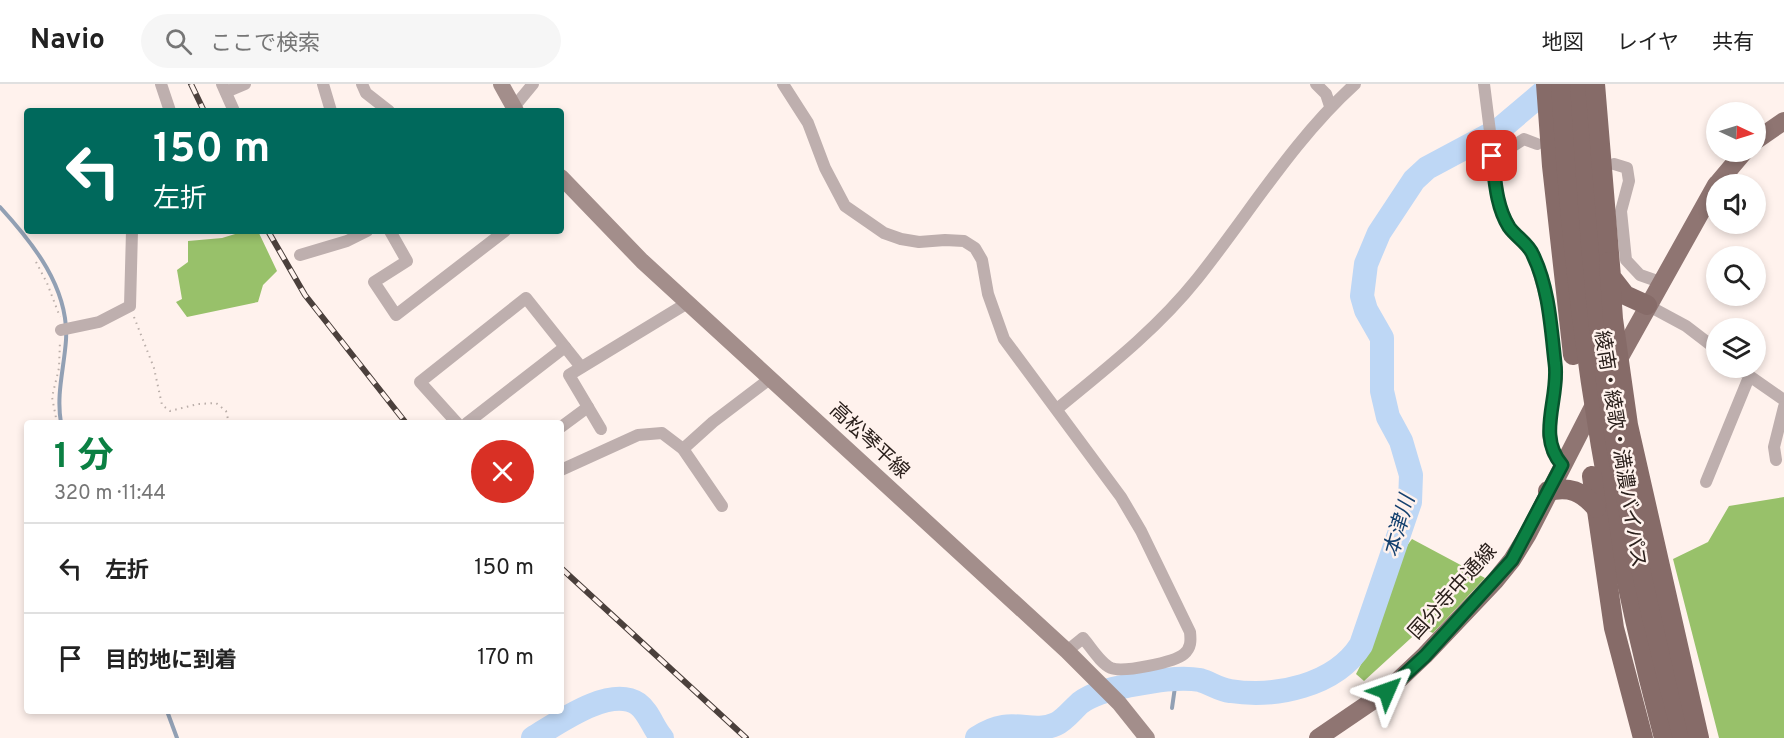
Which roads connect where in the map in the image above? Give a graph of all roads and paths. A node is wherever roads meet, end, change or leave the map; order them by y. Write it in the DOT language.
graph roads {
  1 [pos="161,84"];
  2 [pos="244,84"];
  3 [pos="323,84"];
  4 [pos="362,84"];
  5 [pos="501,84"];
  6 [pos="533,84"];
  7 [pos="783,84"];
  8 [pos="1316,84"];
  9 [pos="1355,84"];
  10 [pos="1484,84"];
  11 [pos="1546,84"];
  12 [pos="1561,84"];
  13 [pos="1580,84"];
  14 [pos="1595,84"];
  15 [pos="224,88"];
  16 [pos="1330,106"];
  17 [pos="169,108"];
  18 [pos="233,108"];
  19 [pos="330,108"];
  20 [pos="385,108"];
  21 [pos="514,108"];
  22 [pos="516,108"];
  23 [pos="1781,126"];
  24 [pos="1766,135"];
  25 [pos="1538,144"];
  26 [pos="1491,152"];
  27 [pos="1736,162"];
  28 [pos="1614,164"];
  29 [pos="1725,174"];
  30 [pos="564,184"];
  31 [pos="1706,202"];
  32 [pos="132,234"];
  33 [pos="361,234"];
  34 [pos="392,234"];
  35 [pos="501,234"];
  36 [pos="300,255"];
  37 [pos="1609,262"];
  38 [pos="1660,282"];
  39 [pos="689,302"];
  40 [pos="1647,305"];
  41 [pos="130,306"];
  42 [pos="64,330"];
  43 [pos="1706,341"];
  44 [pos="565,347"];
  45 [pos="1618,360"];
  46 [pos="581,367"];
  47 [pos="771,378"];
  48 [pos="1749,378"];
  49 [pos="1751,378"];
  50 [pos="1784,400"];
  51 [pos="1784,406"];
  52 [pos="588,407"];
  53 [pos="1057,409"];
  54 [pos="229,420"];
  55 [pos="454,420"];
  56 [pos="471,420"];
  57 [pos="564,424"];
  58 [pos="1583,425"];
  59 [pos="601,429"];
  60 [pos="683,449"];
  61 [pos="1776,460"];
  62 [pos="1562,465"];
  63 [pos="564,469"];
  64 [pos="1706,482"];
  65 [pos="1548,492"];
  66 [pos="722,506"];
  67 [pos="1596,508"];
  68 [pos="1067,651"];
  69 [pos="1651,652"];
  70 [pos="1147,738"];
  71 [pos="1318,738"];
  72 [pos="1643,738"];
  73 [pos="1665,738"];
  74 [pos="1683,738"];
  75 [pos="1699,738"];
  1 -- 17 [label="street"];
  2 -- 15 [label="street"];
  3 -- 19 [label="street"];
  4 -- 20 [label="street"];
  5 -- 21 [label="main road"];
  6 -- 22 [label="street"];
  7 -- 53 [label="street"];
  8 -- 16 [label="street"];
  9 -- 16 [label="street"];
  10 -- 26 [label="street"];
  11 -- 58 [label="highway"];
  12 -- 69 [label="highway, 綾南・綾歌・満濃バイパス"];
  13 -- 69 [label="highway, 綾南・綾歌・満濃バイパス"];
  14 -- 37 [label="highway"];
  15 -- 18 [label="street"];
  16 -- 53 [label="street"];
  23 -- 24 [label="main road"];
  25 -- 26 [label="street"];
  26 -- 62 [label="street"];
  27 -- 29 [label="main road, 国分寺中通線"];
  28 -- 38 [label="street"];
  30 -- 39 [label="main road, 高松琴平線"];
  31 -- 38 [label="main road, 国分寺中通線"];
  32 -- 41 [label="street"];
  33 -- 36 [label="street"];
  34 -- 35 [label="street"];
  37 -- 40 [label="highway"];
  37 -- 45 [label="highway"];
  38 -- 40 [label="main road, 国分寺中通線"];
  39 -- 46 [label="street"];
  39 -- 47 [label="main road, 高松琴平線"];
  40 -- 43 [label="street"];
  40 -- 45 [label="main road, 国分寺中通線"];
  41 -- 42 [label="street"];
  41 -- 54 [label="path"];
  44 -- 46 [label="street"];
  44 -- 55 [label="street"];
  44 -- 56 [label="street"];
  45 -- 58 [label="main road, 国分寺中通線"];
  45 -- 75 [label="highway"];
  46 -- 52 [label="street"];
  47 -- 60 [label="street"];
  47 -- 68 [label="main road, 高松琴平線"];
  48 -- 64 [label="street"];
  49 -- 50 [label="street"];
  51 -- 61 [label="street"];
  52 -- 57 [label="street"];
  52 -- 59 [label="street"];
  53 -- 68 [label="street"];
  58 -- 62 [label="main road, 国分寺中通線"];
  58 -- 67 [label="highway"];
  60 -- 63 [label="street"];
  60 -- 66 [label="street"];
  62 -- 65 [label="main road, 国分寺中通線"];
  65 -- 67 [label="highway"];
  65 -- 71 [label="main road, 国分寺中通線"];
  67 -- 72 [label="highway"];
  68 -- 70 [label="main road, 高松琴平線"];
  69 -- 73 [label="highway, 綾南・綾歌・満濃バイパス"];
  69 -- 74 [label="highway, 綾南・綾歌・満濃バイパス"];
}
